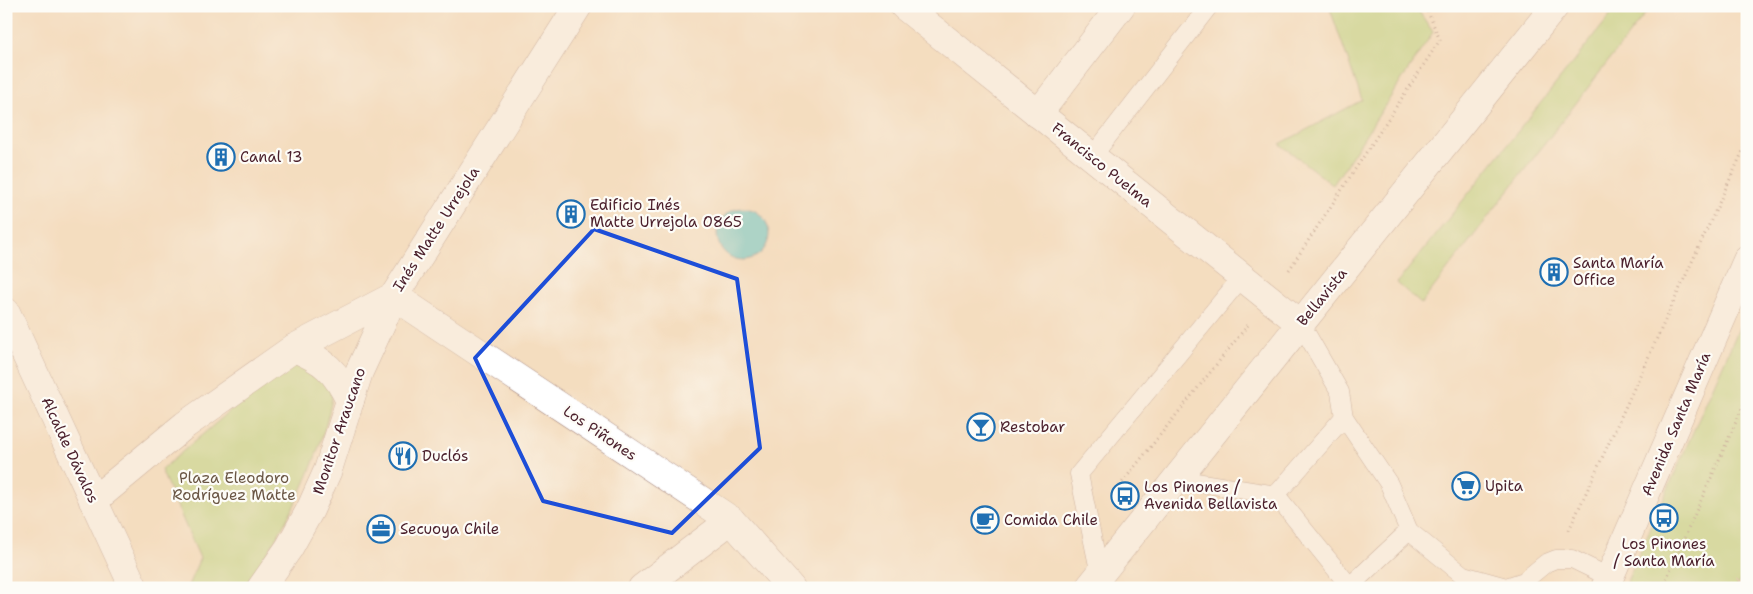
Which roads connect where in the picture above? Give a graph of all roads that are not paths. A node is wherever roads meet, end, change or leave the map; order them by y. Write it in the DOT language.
graph roads {
  1 [pos="578,6"];
  2 [pos="904,6"];
  3 [pos="1121,6"];
  4 [pos="1209,6"];
  5 [pos="1555,6"];
  6 [pos="1038,114"];
  7 [pos="1092,157"];
  8 [pos="1747,260"];
  9 [pos="1242,277"];
  10 [pos="394,296"];
  11 [pos="6,312"];
  12 [pos="1300,324"];
  13 [pos="294,348"];
  14 [pos="350,400"];
  15 [pos="1344,418"];
  16 [pos="1177,479"];
  17 [pos="1276,495"];
  18 [pos="93,501"];
  19 [pos="731,520"];
  20 [pos="1409,531"];
  21 [pos="1095,581"];
  22 [pos="1460,581"];
  23 [pos="1607,583"];
  24 [pos="1351,586"];
  25 [pos="134,588"];
  26 [pos="261,588"];
  27 [pos="642,588"];
  28 [pos="792,588"];
  1 -- 10 [label="street, Inés Matte Urrejola"];
  2 -- 6 [label="street, Francisco Puelma"];
  3 -- 6 [label="street"];
  4 -- 7 [label="lane"];
  5 -- 12 [label="street, Bellavista"];
  6 -- 7 [label="street, Francisco Puelma"];
  7 -- 9 [label="street, Francisco Puelma"];
  8 -- 23 [label="street, Avenida Santa María"];
  9 -- 12 [label="street, Francisco Puelma"];
  9 -- 21 [label="lane"];
  10 -- 13 [label="street, Inés Matte Urrejola"];
  10 -- 14 [label="street, Monitor Araucano"];
  10 -- 19 [label="street, Los Piñones"];
  11 -- 18 [label="street, Alcalde Dávalos"];
  12 -- 15 [label="lane"];
  12 -- 16 [label="street, Bellavista"];
  13 -- 14 [label="street"];
  13 -- 18 [label="street, Inés Matte Urrejola"];
  14 -- 26 [label="street, Monitor Araucano"];
  15 -- 17 [label="lane"];
  15 -- 20 [label="lane"];
  16 -- 17 [label="lane"];
  16 -- 21 [label="street, Bellavista"];
  17 -- 24 [label="lane"];
  18 -- 25 [label="street, Alcalde Dávalos"];
  19 -- 27 [label="street"];
  19 -- 28 [label="street, Los Piñones"];
  20 -- 22 [label="lane"];
  20 -- 24 [label="lane"];
  22 -- 23 [label="lane"];
}
